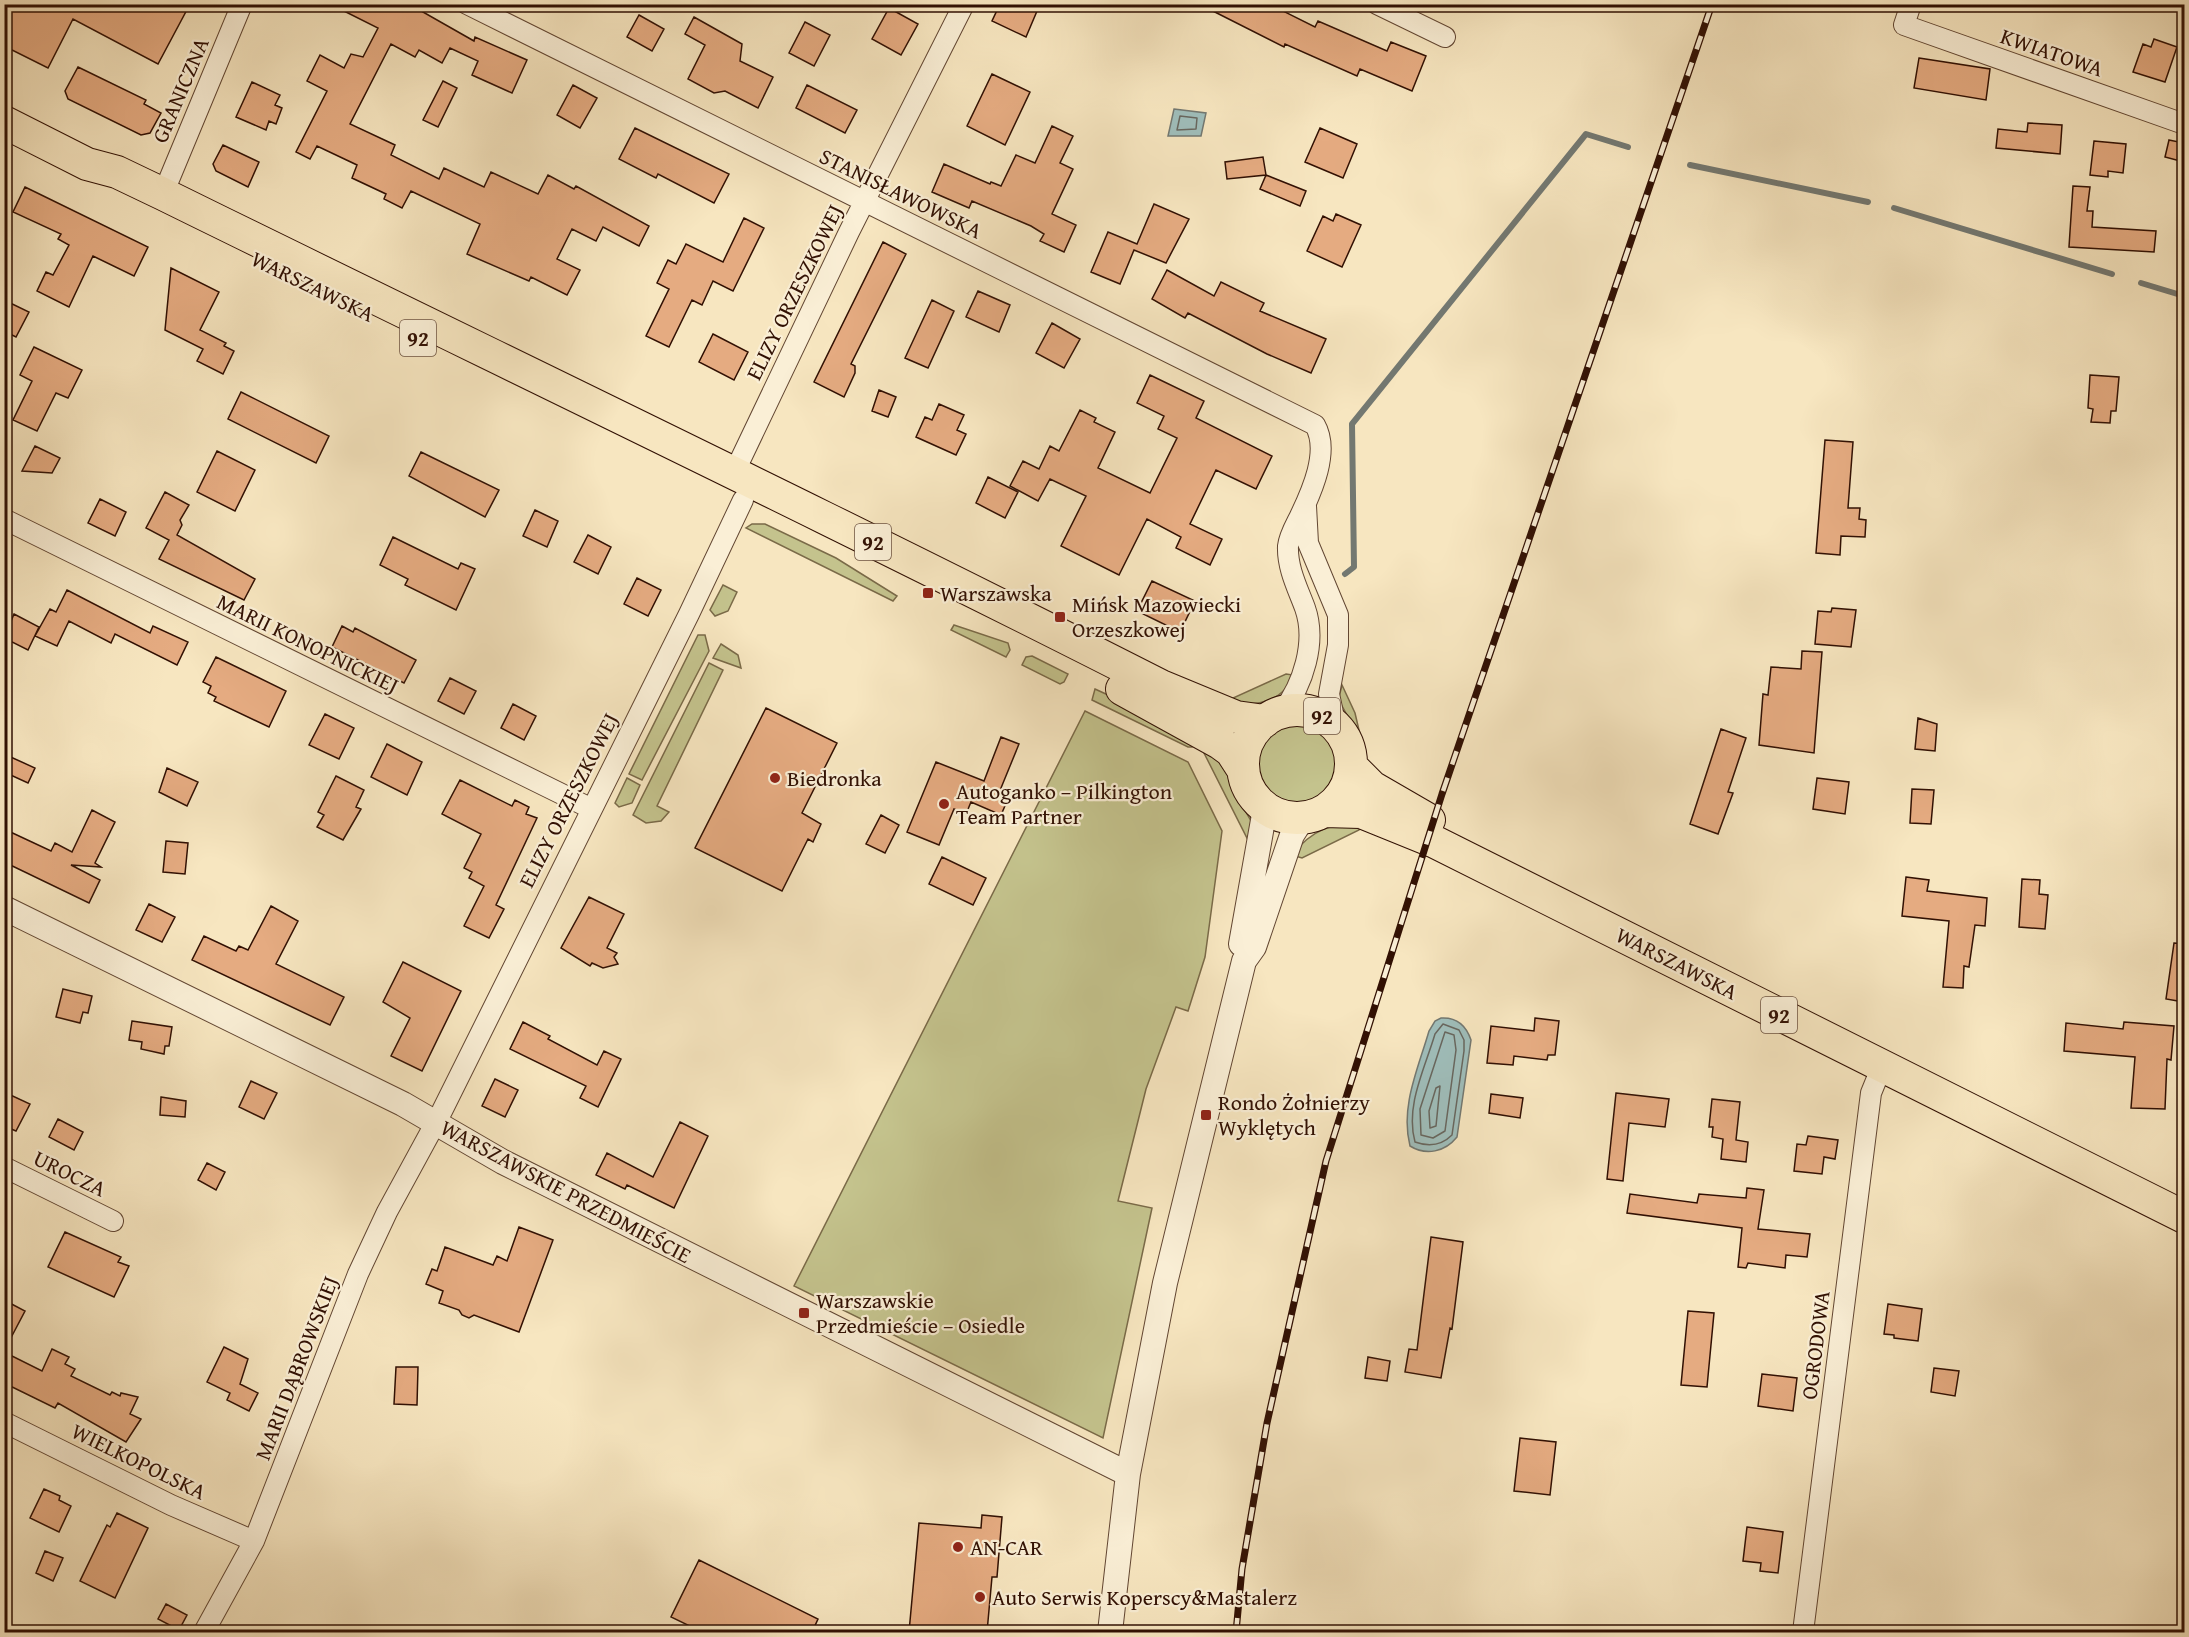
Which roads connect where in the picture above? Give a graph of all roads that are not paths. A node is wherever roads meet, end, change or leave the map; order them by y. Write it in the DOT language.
graph roads {
  1 [pos="242,4"];
  2 [pos="467,4"];
  3 [pos="964,4"];
  4 [pos="1377,4"];
  5 [pos="1911,4"];
  6 [pos="1445,37"];
  7 [pos="4,122"];
  8 [pos="2184,124"];
  9 [pos="87,164"];
  10 [pos="163,194"];
  11 [pos="865,203"];
  12 [pos="746,494"];
  13 [pos="1306,504"];
  14 [pos="4,519"];
  15 [pos="1274,717"];
  16 [pos="1336,727"];
  17 [pos="1351,766"];
  18 [pos="1242,768"];
  19 [pos="590,808"];
  20 [pos="1265,809"];
  21 [pos="1314,815"];
  22 [pos="4,908"];
  23 [pos="1245,961"];
  24 [pos="1882,1066"];
  25 [pos="434,1122"];
  26 [pos="4,1167"];
  27 [pos="2184,1197"];
  28 [pos="2184,1217"];
  29 [pos="113,1221"];
  30 [pos="4,1422"];
  31 [pos="1128,1474"];
  32 [pos="254,1541"];
  33 [pos="204,1632"];
  34 [pos="1110,1632"];
  35 [pos="1803,1632"];
  1 -- 10 [label="street, GRANICZNA"];
  2 -- 11 [label="street, STANISŁAWOWSKA"];
  3 -- 11 [label="street, ELIZY ORZESZKOWEJ"];
  4 -- 6 [label="street"];
  5 -- 8 [label="street, KWIATOWA"];
  7 -- 9 [label="main road, WARSZAWSKA / 92"];
  9 -- 10 [label="main road, WARSZAWSKA / 92"];
  9 -- 12 [label="main road, WARSZAWSKA / 92"];
  10 -- 12 [label="main road, WARSZAWSKA / 92"];
  11 -- 12 [label="street, ELIZY ORZESZKOWEJ"];
  11 -- 13 [label="street, STANISŁAWOWSKA"];
  12 -- 15 [label="main road, WARSZAWSKA / 92"];
  12 -- 18 [label="main road, WARSZAWSKA / 92"];
  12 -- 19 [label="street, ELIZY ORZESZKOWEJ"];
  13 -- 15 [label="street"];
  13 -- 16 [label="street"];
  14 -- 19 [label="street, MARII KONOPNICKIEJ"];
  15 -- 16 [label="main road, 92"];
  15 -- 18 [label="main road"];
  16 -- 17 [label="main road, 92"];
  17 -- 21 [label="main road"];
  17 -- 27 [label="main road, WARSZAWSKA / 92"];
  18 -- 20 [label="main road, 92"];
  19 -- 25 [label="street, ELIZY ORZESZKOWEJ"];
  20 -- 21 [label="main road, 92"];
  20 -- 23 [label="street"];
  21 -- 23 [label="street"];
  21 -- 24 [label="main road, WARSZAWSKA / 92"];
  22 -- 25 [label="street, WARSZAWSKIE PRZEDMIEŚCIE"];
  23 -- 31 [label="street"];
  24 -- 28 [label="main road, WARSZAWSKA / 92"];
  24 -- 35 [label="street, OGRODOWA"];
  25 -- 31 [label="street, WARSZAWSKIE PRZEDMIEŚCIE"];
  25 -- 32 [label="street, MARII DĄBROWSKIEJ"];
  26 -- 29 [label="street, UROCZA"];
  30 -- 32 [label="street, WIELKOPOLSKA"];
  31 -- 34 [label="street"];
  32 -- 33 [label="street, MARII DĄBROWSKIEJ"];
}
